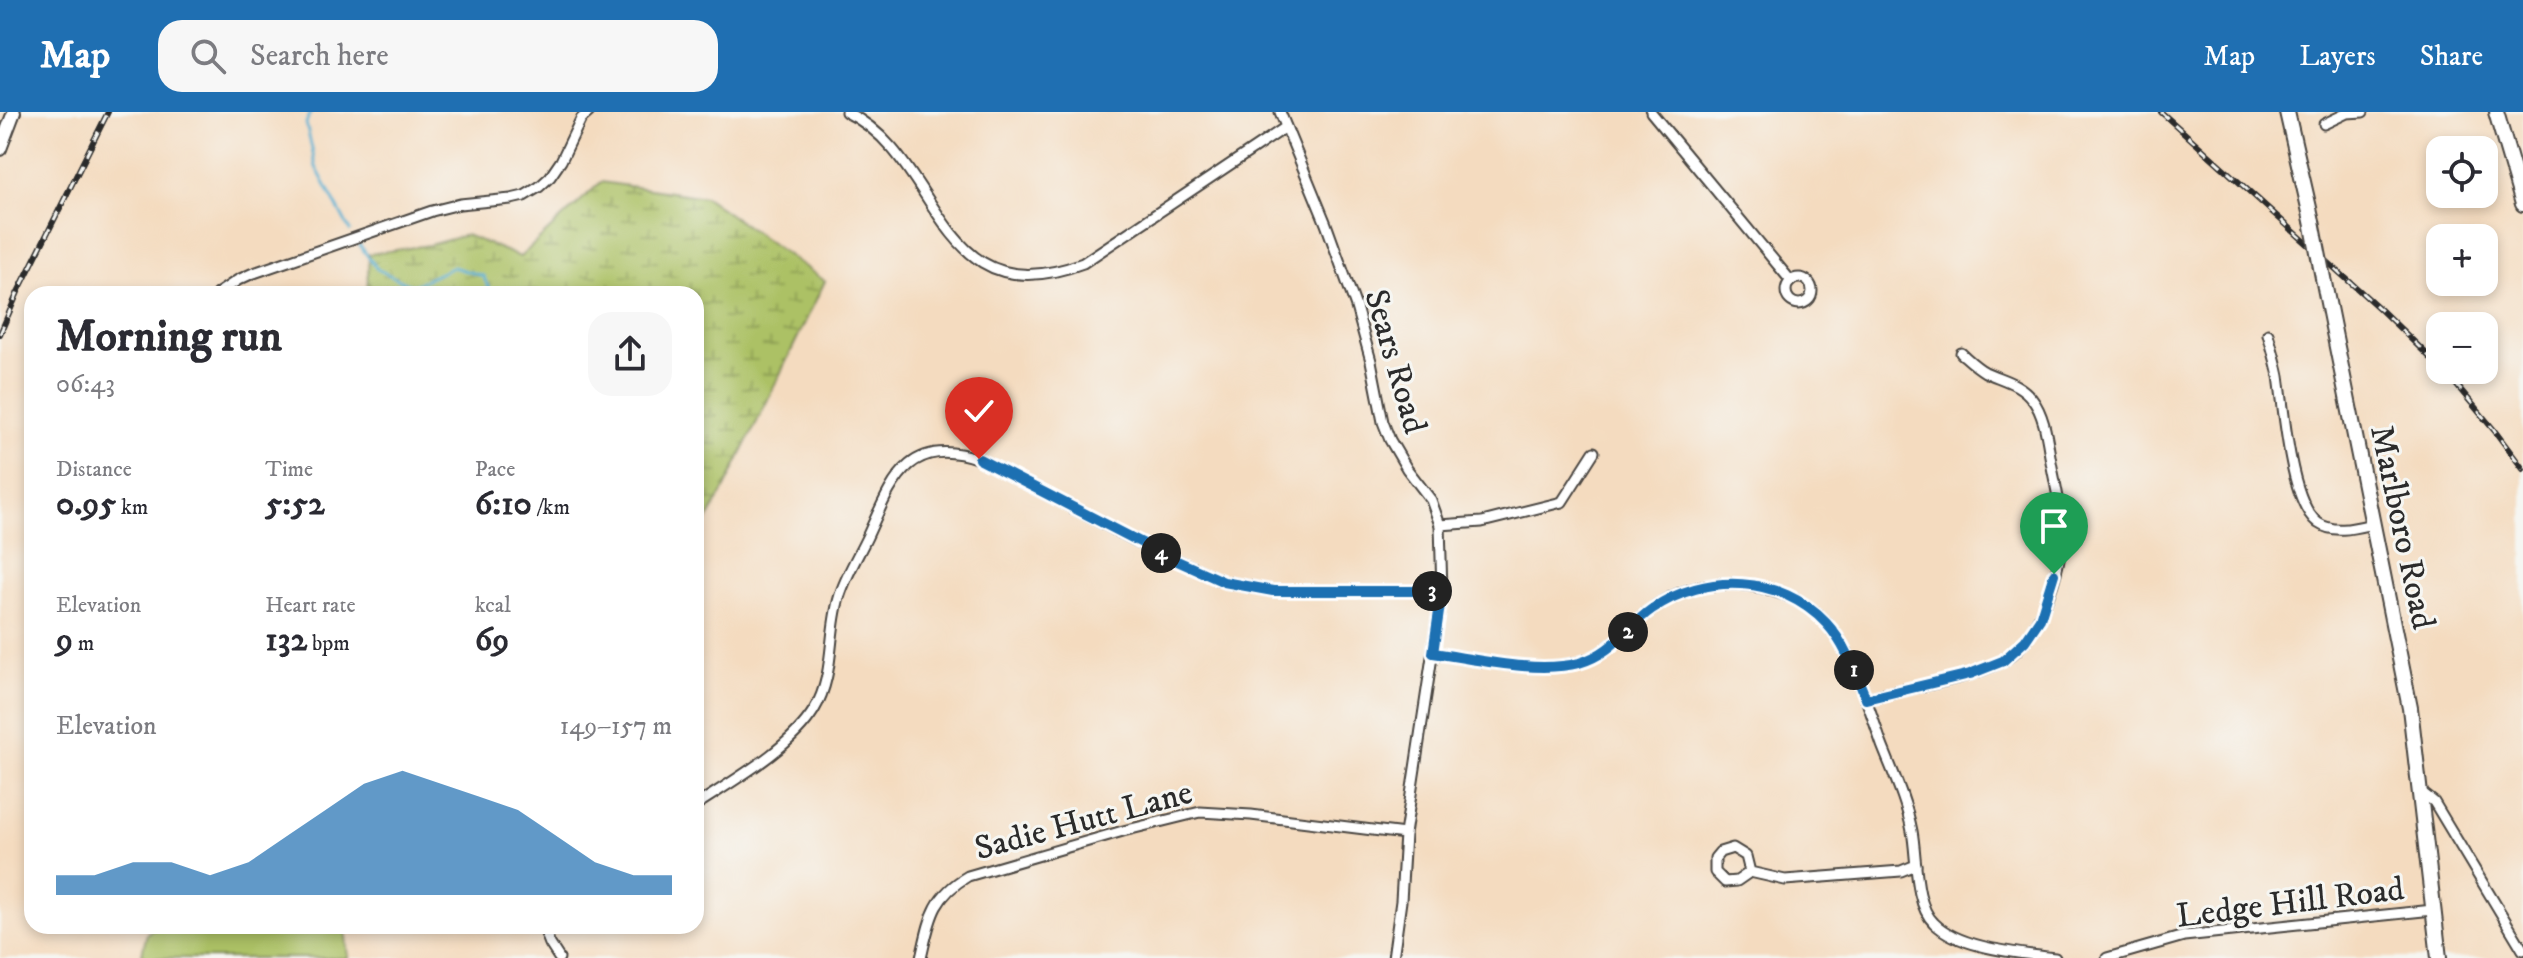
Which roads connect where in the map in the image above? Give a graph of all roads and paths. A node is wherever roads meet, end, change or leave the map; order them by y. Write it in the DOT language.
graph roads {
  1 [pos="14,112"];
  2 [pos="589,112"];
  3 [pos="846,112"];
  4 [pos="1280,112"];
  5 [pos="1651,112"];
  6 [pos="2287,112"];
  7 [pos="2363,112"];
  8 [pos="2496,112"];
  9 [pos="2324,124"];
  10 [pos="1286,127"];
  11 [pos="0,149"];
  12 [pos="2523,204"];
  13 [pos="1791,281"];
  14 [pos="229,286"];
  15 [pos="2268,334"];
  16 [pos="1961,353"];
  17 [pos="1594,452"];
  18 [pos="2372,524"];
  19 [pos="1440,525"];
  20 [pos="1442,591"];
  21 [pos="1433,653"];
  22 [pos="1866,699"];
  23 [pos="2420,791"];
  24 [pos="704,799"];
  25 [pos="1405,834"];
  26 [pos="1916,865"];
  27 [pos="1750,872"];
  28 [pos="2433,910"];
  29 [pos="546,934"];
  30 [pos="2523,950"];
  31 [pos="559,958"];
  32 [pos="921,958"];
  33 [pos="1393,958"];
  34 [pos="2055,958"];
  35 [pos="2107,958"];
  36 [pos="2439,958"];
  1 -- 11 [label="street"];
  2 -- 14 [label="street"];
  3 -- 10 [label="street"];
  4 -- 10 [label="street, Sears Road"];
  5 -- 13 [label="street"];
  6 -- 18 [label="main road, Marlboro Road, bridge"];
  7 -- 9 [label="street"];
  8 -- 12 [label="main road"];
  10 -- 19 [label="street, Sears Road"];
  15 -- 18 [label="street"];
  16 -- 22 [label="street"];
  17 -- 19 [label="street"];
  18 -- 23 [label="main road, Marlboro Road"];
  19 -- 20 [label="street, Sears Road"];
  20 -- 21 [label="street, Sears Road"];
  20 -- 24 [label="street"];
  21 -- 22 [label="street"];
  21 -- 25 [label="street, Sears Road"];
  22 -- 26 [label="street"];
  23 -- 28 [label="main road, Marlboro Road"];
  23 -- 30 [label="street"];
  25 -- 32 [label="street, Sadie Hutt Lane"];
  25 -- 33 [label="street, Sears Road"];
  26 -- 27 [label="street"];
  26 -- 34 [label="street"];
  28 -- 35 [label="street, Ledge Hill Road"];
  28 -- 36 [label="main road, Marlboro Road"];
  29 -- 31 [label="street"];
}
